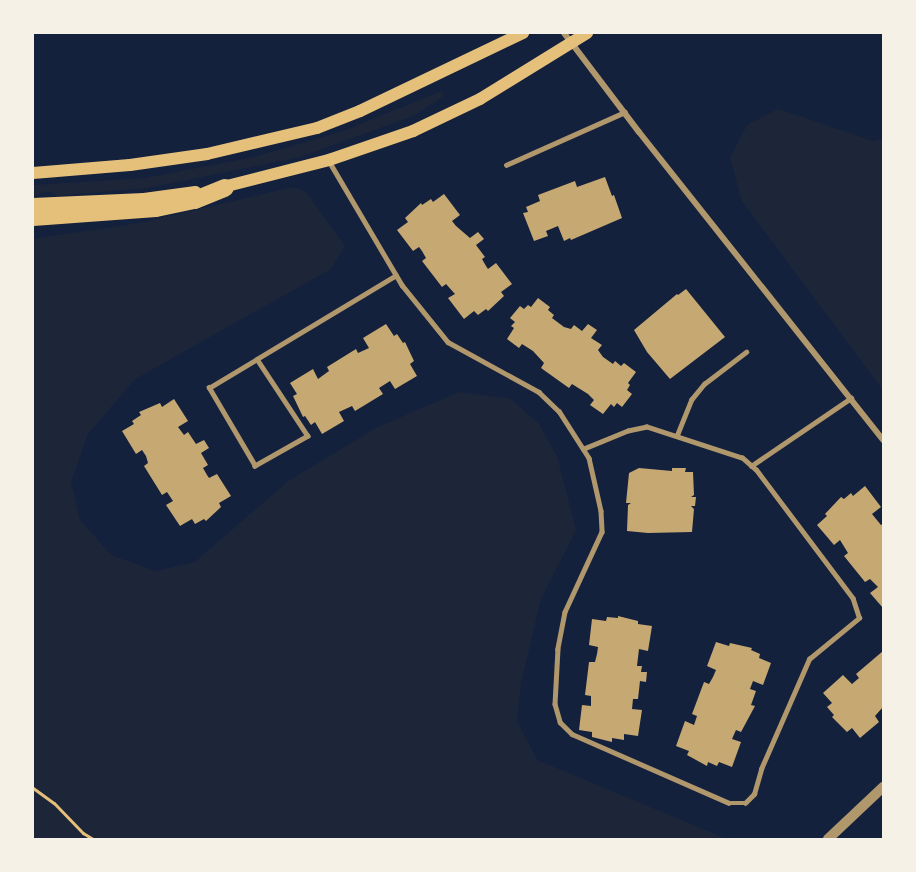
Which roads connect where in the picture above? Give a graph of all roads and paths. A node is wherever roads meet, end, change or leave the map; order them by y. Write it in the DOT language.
graph roads {
  1 [pos="523,33"];
  2 [pos="587,33"];
  3 [pos="568,38"];
  4 [pos="625,112"];
  5 [pos="329,160"];
  6 [pos="506,165"];
  7 [pos="33,173"];
  8 [pos="225,188"];
  9 [pos="33,204"];
  10 [pos="33,217"];
  11 [pos="396,275"];
  12 [pos="746,352"];
  13 [pos="257,359"];
  14 [pos="851,398"];
  15 [pos="677,435"];
  16 [pos="883,440"];
  17 [pos="584,449"];
  18 [pos="751,466"];
  19 [pos="883,787"];
  20 [pos="33,788"];
  21 [pos="93,839"];
  22 [pos="828,839"];
  1 -- 7 [label="main road"];
  2 -- 3 [label="main road"];
  3 -- 4 [label="street"];
  3 -- 5 [label="main road"];
  4 -- 6 [label="lane"];
  4 -- 14 [label="street"];
  5 -- 8 [label="main road"];
  5 -- 11 [label="lane"];
  8 -- 9 [label="main road"];
  8 -- 10 [label="highway"];
  11 -- 13 [label="lane"];
  11 -- 17 [label="lane"];
  12 -- 15 [label="lane"];
  13 -- 13 [label="lane"];
  14 -- 16 [label="street"];
  14 -- 18 [label="lane"];
  15 -- 17 [label="lane"];
  15 -- 18 [label="lane"];
  17 -- 18 [label="lane"];
  19 -- 22 [label="street"];
  20 -- 21 [label="path"];
}
